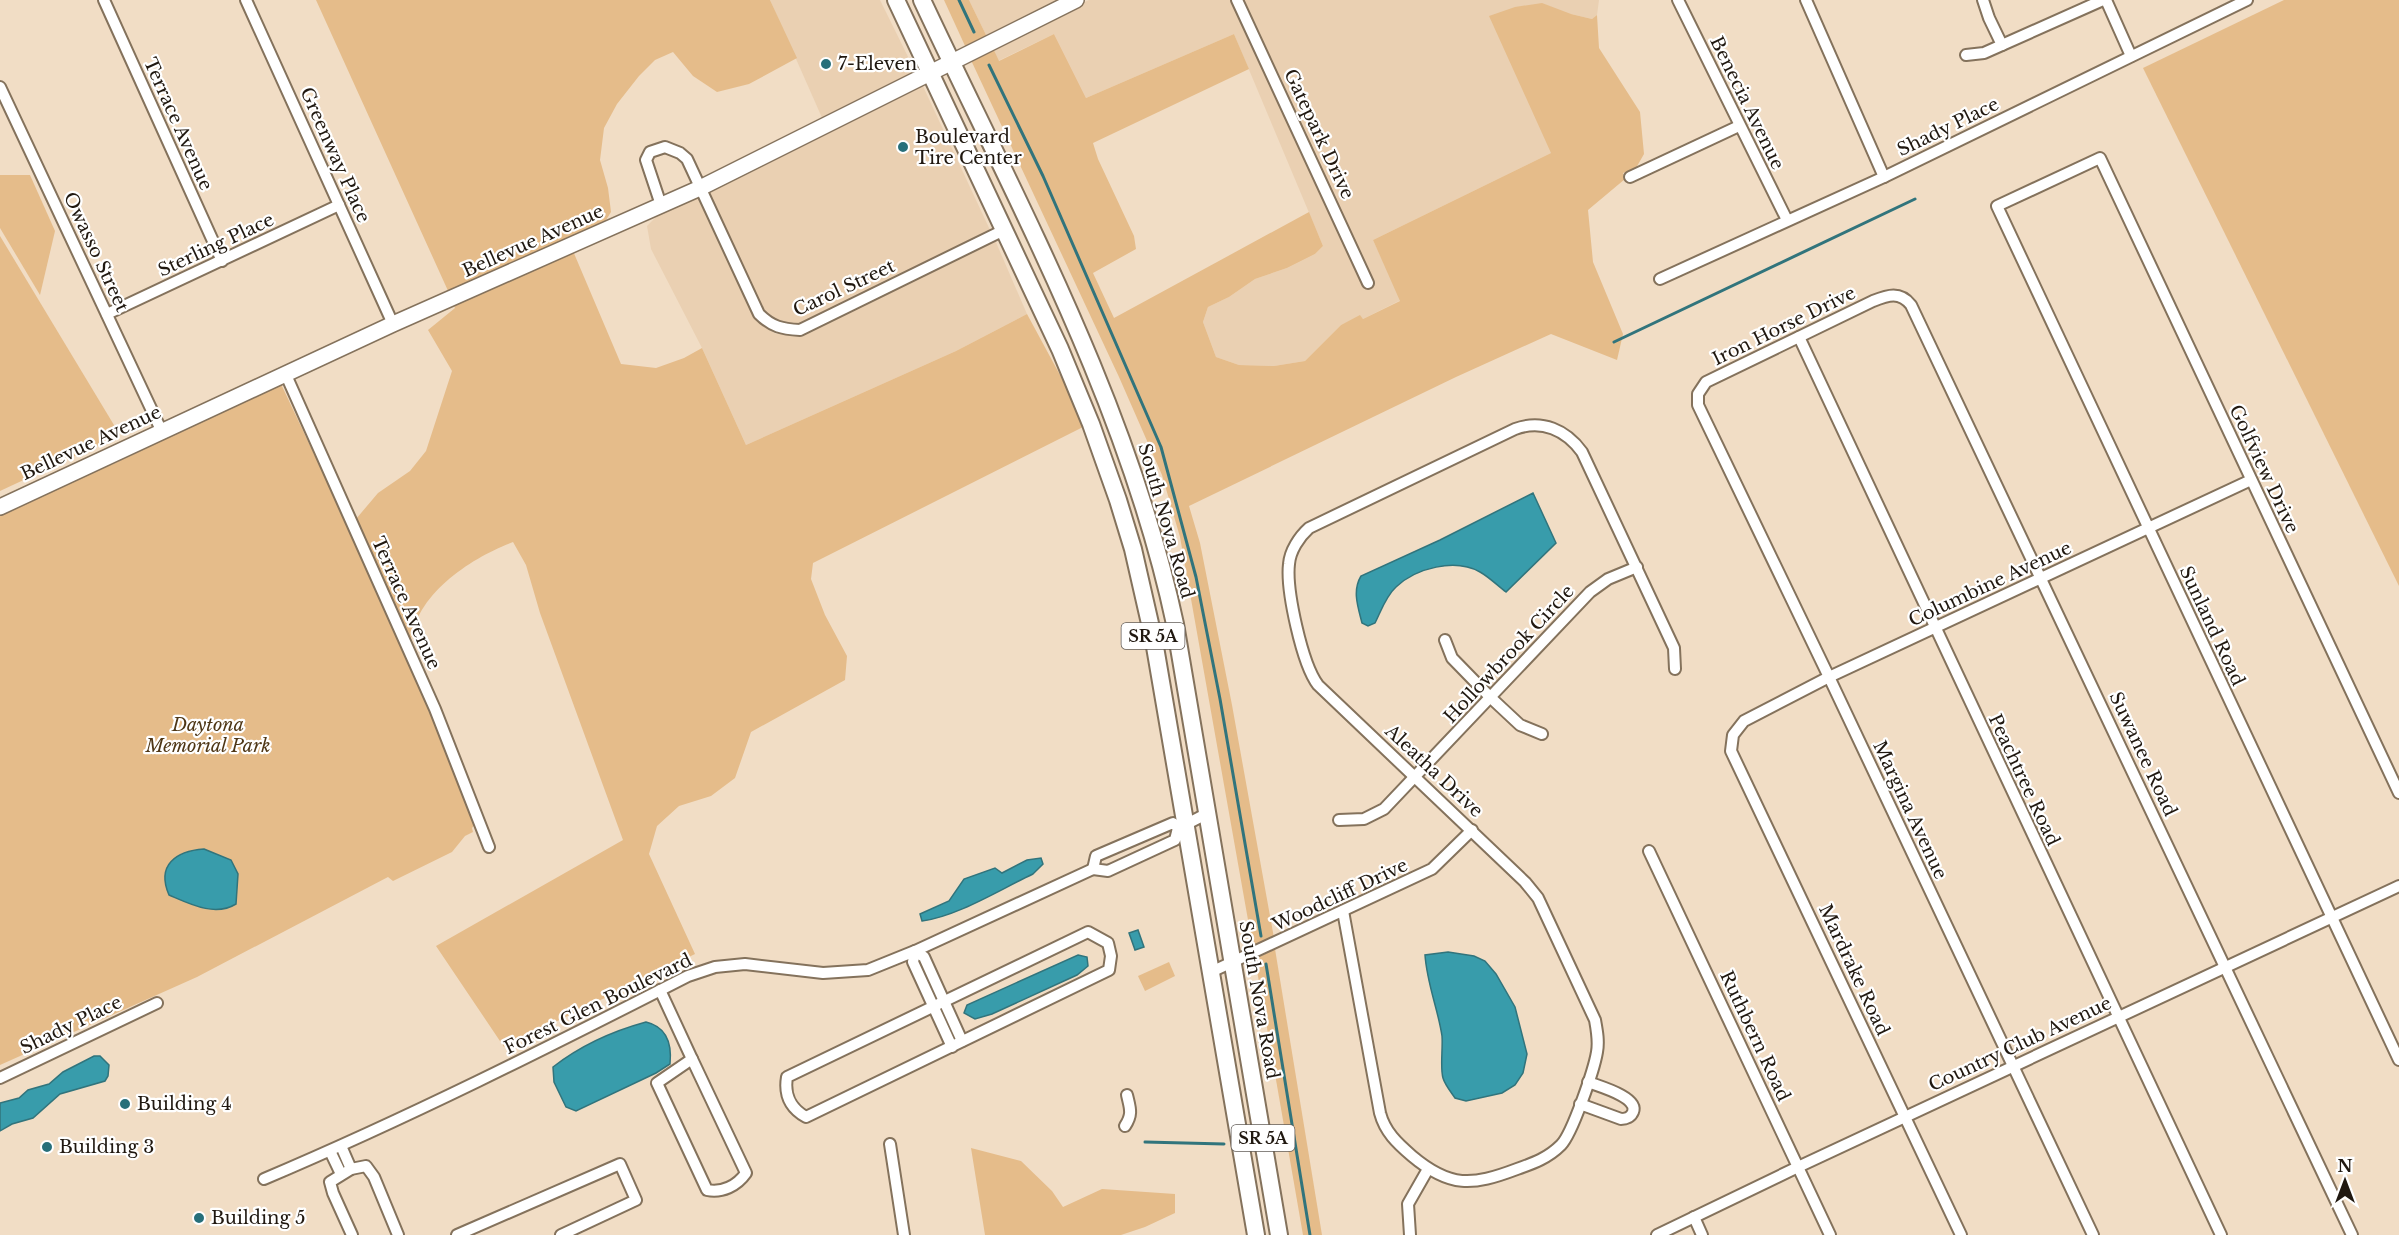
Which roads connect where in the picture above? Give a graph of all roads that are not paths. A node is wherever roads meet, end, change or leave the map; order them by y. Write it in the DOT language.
graph roads {
  1 [pos="104,0"];
  2 [pos="246,0"];
  3 [pos="896,0"];
  4 [pos="922,0"];
  5 [pos="1076,0"];
  6 [pos="1237,0"];
  7 [pos="1678,0"];
  8 [pos="1806,0"];
  9 [pos="1983,0"];
  10 [pos="2104,0"];
  11 [pos="2247,0"];
  12 [pos="2002,45"];
  13 [pos="1965,55"];
  14 [pos="2131,57"];
  15 [pos="951,62"];
  16 [pos="930,72"];
  17 [pos="0,87"];
  18 [pos="1739,126"];
  19 [pos="1630,177"];
  20 [pos="1884,177"];
  21 [pos="700,188"];
  22 [pos="339,205"];
  23 [pos="662,205"];
  24 [pos="1997,206"];
  25 [pos="1787,220"];
  26 [pos="1004,230"];
  27 [pos="222,261"];
  28 [pos="1660,279"];
  29 [pos="1368,283"];
  30 [pos="1895,295"];
  31 [pos="107,314"];
  32 [pos="393,324"];
  33 [pos="1799,337"];
  34 [pos="286,375"];
  35 [pos="1697,399"];
  36 [pos="162,432"];
  37 [pos="2251,480"];
  38 [pos="0,507"];
  39 [pos="2147,528"];
  40 [pos="1155,543"];
  41 [pos="1133,549"];
  42 [pos="1637,567"];
  43 [pos="2041,578"];
  44 [pos="1934,628"];
  45 [pos="1445,640"];
  46 [pos="1675,669"];
  47 [pos="1829,677"];
  48 [pos="1490,697"];
  49 [pos="1744,721"];
  50 [pos="1542,734"];
  51 [pos="1416,777"];
  52 [pos="2399,793"];
  53 [pos="1208,813"];
  54 [pos="1339,820"];
  55 [pos="1181,826"];
  56 [pos="1472,830"];
  57 [pos="489,847"];
  58 [pos="1649,851"];
  59 [pos="1093,868"];
  60 [pos="2399,886"];
  61 [pos="1343,911"];
  62 [pos="2331,917"];
  63 [pos="915,951"];
  64 [pos="1233,963"];
  65 [pos="2225,967"];
  66 [pos="1211,972"];
  67 [pos="660,990"];
  68 [pos="157,1003"];
  69 [pos="938,1003"];
  70 [pos="2118,1017"];
  71 [pos="957,1044"];
  72 [pos="692,1059"];
  73 [pos="2399,1060"];
  74 [pos="2013,1066"];
  75 [pos="0,1078"];
  76 [pos="1588,1082"];
  77 [pos="1126,1095"];
  78 [pos="1580,1104"];
  79 [pos="1905,1117"];
  80 [pos="1125,1126"];
  81 [pos="890,1144"];
  82 [pos="336,1149"];
  83 [pos="1798,1167"];
  84 [pos="351,1169"];
  85 [pos="1428,1169"];
  86 [pos="340,1174"];
  87 [pos="264,1179"];
  88 [pos="1273,1198"];
  89 [pos="1250,1201"];
  90 [pos="1694,1217"];
  91 [pos="352,1235"];
  92 [pos="398,1235"];
  93 [pos="457,1235"];
  94 [pos="561,1235"];
  95 [pos="904,1235"];
  96 [pos="1256,1235"];
  97 [pos="1279,1235"];
  98 [pos="1410,1235"];
  99 [pos="1657,1235"];
  100 [pos="1702,1235"];
  101 [pos="1830,1235"];
  102 [pos="1961,1235"];
  103 [pos="2093,1235"];
  104 [pos="2221,1235"];
  105 [pos="2352,1235"];
  1 -- 27 [label="street, Terrace Avenue"];
  2 -- 22 [label="street, Greenway Place"];
  3 -- 16 [label="main road, SR 5A"];
  4 -- 15 [label="main road, SR 5A"];
  5 -- 15 [label="street, Bellevue Avenue"];
  6 -- 29 [label="street, Gatepark Drive"];
  7 -- 18 [label="street, Benecia Avenue"];
  8 -- 20 [label="street"];
  9 -- 12 [label="street"];
  10 -- 12 [label="street"];
  10 -- 14 [label="street"];
  11 -- 14 [label="street, Shady Place"];
  12 -- 13 [label="street"];
  14 -- 20 [label="street, Shady Place"];
  15 -- 16 [label="street, Bellevue Avenue"];
  15 -- 40 [label="main road, South Nova Road / SR 5A"];
  16 -- 21 [label="street, Bellevue Avenue"];
  16 -- 26 [label="main road, SR 5A"];
  17 -- 31 [label="street, Owasso Street"];
  18 -- 19 [label="street"];
  18 -- 25 [label="street, Benecia Avenue"];
  20 -- 25 [label="street, Shady Place"];
  21 -- 23 [label="street, Bellevue Avenue"];
  21 -- 23 [label="street, Carol Street"];
  21 -- 26 [label="street, Carol Street"];
  22 -- 27 [label="street, Sterling Place"];
  22 -- 32 [label="street, Greenway Place"];
  23 -- 32 [label="street, Bellevue Avenue"];
  24 -- 37 [label="street, Golfview Drive"];
  24 -- 39 [label="street, Sunland Road"];
  25 -- 28 [label="street, Shady Place"];
  26 -- 41 [label="main road, SR 5A"];
  27 -- 31 [label="street, Sterling Place"];
  30 -- 33 [label="street, Iron Horse Drive"];
  30 -- 43 [label="street, Suwanee Road"];
  31 -- 36 [label="street, Owasso Street"];
  32 -- 34 [label="street, Bellevue Avenue"];
  33 -- 35 [label="street, Iron Horse Drive"];
  33 -- 44 [label="street, Peachtree Road"];
  34 -- 36 [label="street, Bellevue Avenue"];
  34 -- 57 [label="street, Terrace Avenue"];
  35 -- 47 [label="street, Margina Avenue"];
  36 -- 38 [label="street, Bellevue Avenue"];
  37 -- 39 [label="street, Columbine Avenue"];
  37 -- 52 [label="street, Golfview Drive"];
  39 -- 43 [label="street, Columbine Avenue"];
  39 -- 62 [label="street, Sunland Road"];
  40 -- 41 [label="street"];
  40 -- 53 [label="main road, South Nova Road / SR 5A"];
  41 -- 55 [label="main road, SR 5A"];
  42 -- 46 [label="street, Aleatha Drive"];
  42 -- 48 [label="street, Hollowbrook Circle"];
  42 -- 51 [label="street, Aleatha Drive"];
  43 -- 44 [label="street, Columbine Avenue"];
  43 -- 65 [label="street, Suwanee Road"];
  44 -- 47 [label="street, Columbine Avenue"];
  44 -- 70 [label="street, Peachtree Road"];
  45 -- 48 [label="street"];
  47 -- 49 [label="street, Columbine Avenue"];
  47 -- 74 [label="street, Margina Avenue"];
  48 -- 50 [label="street"];
  48 -- 51 [label="street, Hollowbrook Circle"];
  49 -- 79 [label="street, Mardrake Road"];
  51 -- 54 [label="street, Hollowbrook Circle"];
  51 -- 56 [label="street, Aleatha Drive"];
  53 -- 55 [label="street"];
  53 -- 64 [label="main road, South Nova Road / SR 5A"];
  55 -- 59 [label="street, Forest Glen Boulevard"];
  55 -- 59 [label="street, Forest Glen Boulevard"];
  55 -- 66 [label="main road, SR 5A"];
  56 -- 61 [label="street, Woodcliff Drive"];
  56 -- 76 [label="street, Aleatha Drive"];
  58 -- 83 [label="street, Ruthbern Road"];
  59 -- 63 [label="street, Forest Glen Boulevard"];
  60 -- 62 [label="street, Country Club Avenue"];
  61 -- 64 [label="street, Woodcliff Drive"];
  61 -- 85 [label="street, Aleatha Drive"];
  62 -- 65 [label="street, Country Club Avenue"];
  62 -- 73 [label="street, Sunland Road"];
  63 -- 67 [label="street, Forest Glen Boulevard"];
  63 -- 69 [label="street"];
  64 -- 66 [label="street, Woodcliff Drive"];
  64 -- 88 [label="main road, South Nova Road / SR 5A"];
  65 -- 70 [label="street, Country Club Avenue"];
  65 -- 105 [label="street, Suwanee Road"];
  66 -- 89 [label="main road, SR 5A"];
  67 -- 72 [label="street"];
  67 -- 82 [label="street, Forest Glen Boulevard"];
  68 -- 75 [label="street, Shady Place"];
  69 -- 71 [label="street"];
  69 -- 71 [label="street"];
  69 -- 71 [label="street"];
  70 -- 74 [label="street, Country Club Avenue"];
  70 -- 104 [label="street, Peachtree Road"];
  72 -- 72 [label="street"];
  74 -- 79 [label="street, Country Club Avenue"];
  74 -- 103 [label="street, Margina Avenue"];
  76 -- 78 [label="street, Aleatha Drive"];
  76 -- 78 [label="street"];
  77 -- 80 [label="street"];
  78 -- 85 [label="street, Aleatha Drive"];
  79 -- 83 [label="street, Country Club Avenue"];
  79 -- 102 [label="street, Mardrake Road"];
  81 -- 95 [label="street"];
  82 -- 84 [label="street"];
  82 -- 86 [label="street"];
  82 -- 87 [label="street, Forest Glen Boulevard"];
  83 -- 90 [label="street, Country Club Avenue"];
  83 -- 101 [label="street, Ruthbern Road"];
  84 -- 86 [label="street"];
  84 -- 92 [label="street"];
  85 -- 98 [label="street"];
  86 -- 91 [label="street"];
  88 -- 89 [label="street"];
  88 -- 97 [label="main road, South Nova Road / SR 5A"];
  89 -- 96 [label="main road, SR 5A"];
  90 -- 99 [label="street, Country Club Avenue"];
  90 -- 100 [label="street"];
  93 -- 94 [label="street"];
}
